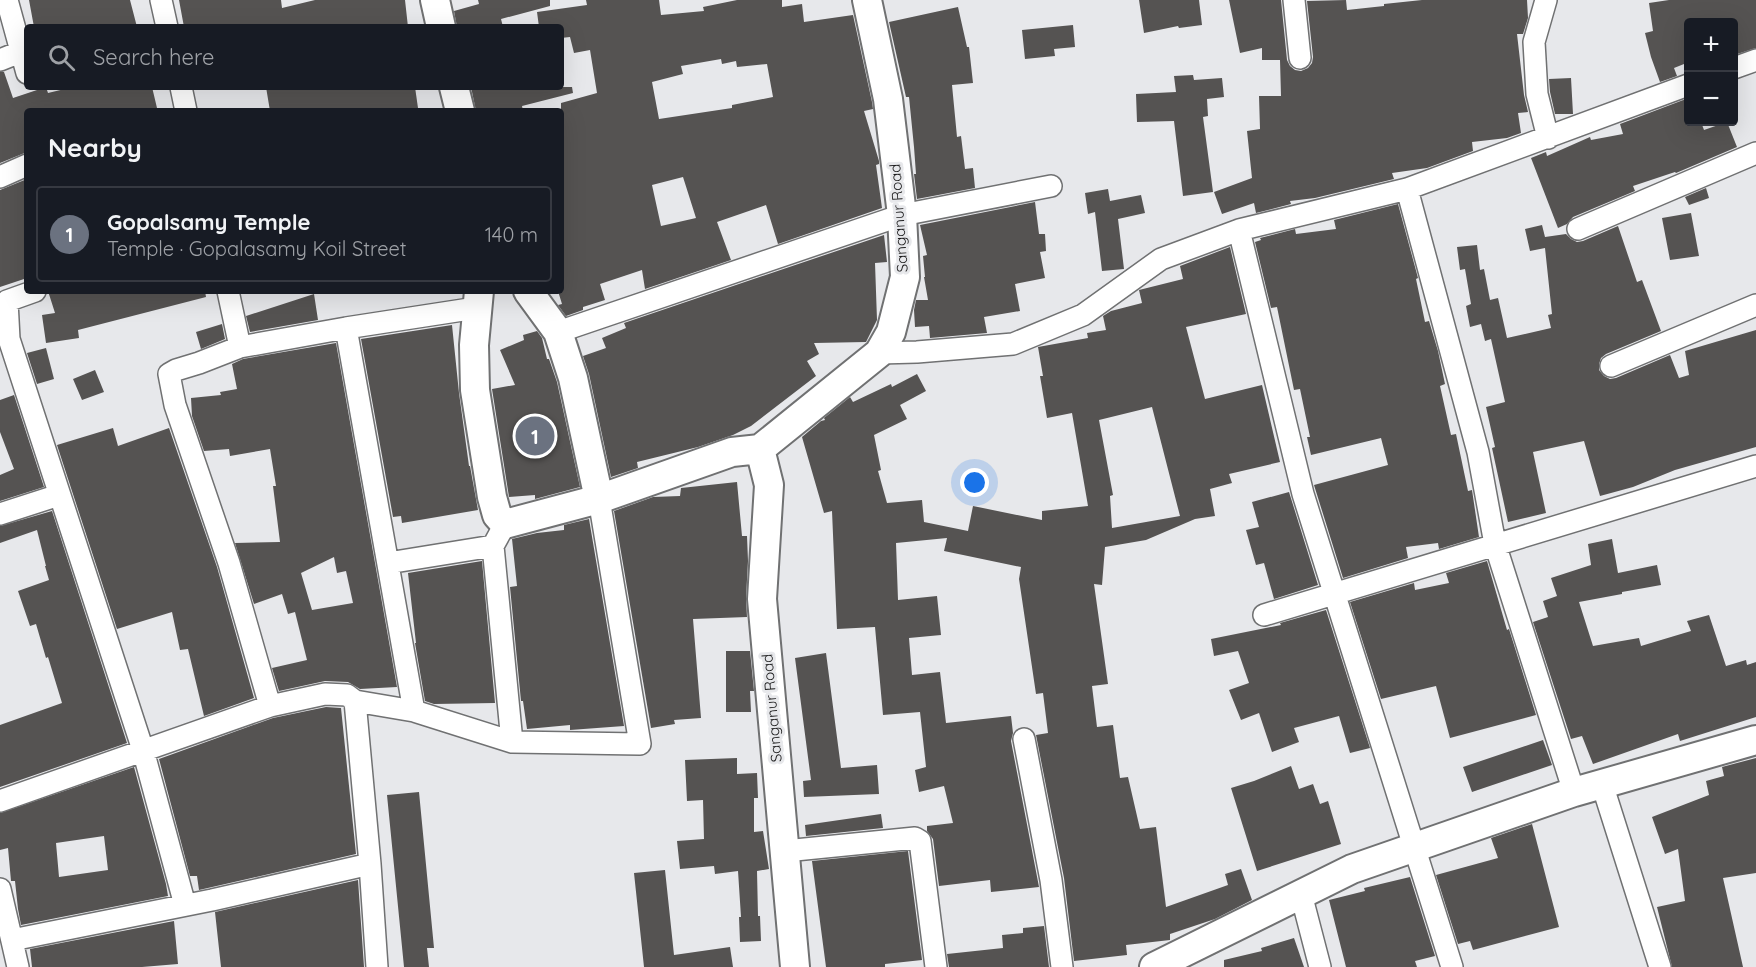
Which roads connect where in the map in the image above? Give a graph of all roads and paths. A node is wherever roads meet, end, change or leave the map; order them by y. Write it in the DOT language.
graph roads {
  1 [pos="7,0"];
  2 [pos="161,0"];
  3 [pos="435,0"];
  4 [pos="867,0"];
  5 [pos="1294,0"];
  6 [pos="1545,0"];
  7 [pos="166,24"];
  8 [pos="440,24"];
  9 [pos="20,52"];
  10 [pos="1300,58"];
  11 [pos="0,60"];
  12 [pos="1756,60"];
  13 [pos="24,64"];
  14 [pos="1738,67"];
  15 [pos="1684,87"];
  16 [pos="455,90"];
  17 [pos="459,108"];
  18 [pos="1548,138"];
  19 [pos="1756,153"];
  20 [pos="24,166"];
  21 [pos="0,177"];
  22 [pos="1051,186"];
  23 [pos="1407,189"];
  24 [pos="902,215"];
  25 [pos="1578,229"];
  26 [pos="1239,230"];
  27 [pos="27,294"];
  28 [pos="229,294"];
  29 [pos="530,294"];
  30 [pos="478,300"];
  31 [pos="1756,305"];
  32 [pos="346,328"];
  33 [pos="558,332"];
  34 [pos="4,340"];
  35 [pos="240,347"];
  36 [pos="879,353"];
  37 [pos="1611,366"];
  38 [pos="760,449"];
  39 [pos="1756,466"];
  40 [pos="59,495"];
  41 [pos="599,498"];
  42 [pos="0,514"];
  43 [pos="499,535"];
  44 [pos="1495,544"];
  45 [pos="388,563"];
  46 [pos="1334,593"];
  47 [pos="1264,615"];
  48 [pos="355,701"];
  49 [pos="270,705"];
  50 [pos="414,711"];
  51 [pos="1024,738"];
  52 [pos="1756,740"];
  53 [pos="512,741"];
  54 [pos="143,750"];
  55 [pos="1602,784"];
  56 [pos="1574,792"];
  57 [pos="0,801"];
  58 [pos="1415,847"];
  59 [pos="785,851"];
  60 [pos="370,864"];
  61 [pos="0,889"];
  62 [pos="1301,894"];
  63 [pos="185,905"];
  64 [pos="12,940"];
  65 [pos="1166,964"];
  66 [pos="18,967"];
  67 [pos="377,967"];
  68 [pos="795,967"];
  69 [pos="936,967"];
  70 [pos="1062,967"];
  71 [pos="1320,967"];
  72 [pos="1452,967"];
  73 [pos="1660,967"];
  1 -- 9 [label="street"];
  2 -- 7 [label="street"];
  3 -- 8 [label="main road"];
  4 -- 24 [label="main road, Sanganur Road"];
  5 -- 10 [label="street"];
  6 -- 18 [label="street"];
  9 -- 11 [label="street"];
  9 -- 13 [label="street"];
  12 -- 14 [label="street"];
  15 -- 18 [label="street"];
  16 -- 17 [label="main road"];
  18 -- 23 [label="street"];
  19 -- 25 [label="street"];
  20 -- 21 [label="street"];
  22 -- 24 [label="street"];
  23 -- 26 [label="street"];
  23 -- 44 [label="street"];
  24 -- 33 [label="street"];
  24 -- 36 [label="main road, Sanganur Road"];
  26 -- 36 [label="street"];
  26 -- 46 [label="street"];
  27 -- 34 [label="street"];
  28 -- 35 [label="street"];
  29 -- 33 [label="main road"];
  30 -- 32 [label="street"];
  30 -- 43 [label="main road"];
  31 -- 37 [label="street"];
  32 -- 35 [label="street"];
  32 -- 45 [label="street"];
  33 -- 41 [label="main road"];
  34 -- 40 [label="street"];
  35 -- 49 [label="street"];
  36 -- 38 [label="main road, Sanganur Road"];
  38 -- 41 [label="main road"];
  38 -- 59 [label="main road, Sanganur Road"];
  39 -- 44 [label="street"];
  40 -- 42 [label="street"];
  40 -- 54 [label="street"];
  41 -- 43 [label="main road"];
  41 -- 53 [label="street"];
  43 -- 45 [label="street"];
  43 -- 53 [label="street"];
  44 -- 46 [label="street"];
  44 -- 56 [label="street"];
  45 -- 50 [label="street"];
  46 -- 47 [label="street"];
  46 -- 58 [label="street"];
  48 -- 49 [label="street"];
  48 -- 50 [label="street"];
  48 -- 60 [label="street"];
  49 -- 54 [label="street"];
  50 -- 53 [label="street"];
  51 -- 70 [label="street"];
  52 -- 55 [label="main road"];
  54 -- 57 [label="street"];
  54 -- 63 [label="street"];
  55 -- 56 [label="main road"];
  55 -- 73 [label="street"];
  56 -- 58 [label="main road"];
  58 -- 62 [label="main road"];
  58 -- 72 [label="street"];
  59 -- 68 [label="main road, Sanganur Road"];
  59 -- 69 [label="street"];
  60 -- 63 [label="street"];
  60 -- 67 [label="street"];
  61 -- 64 [label="street"];
  62 -- 65 [label="main road"];
  62 -- 71 [label="street"];
  63 -- 64 [label="street"];
  64 -- 66 [label="street"];
}
